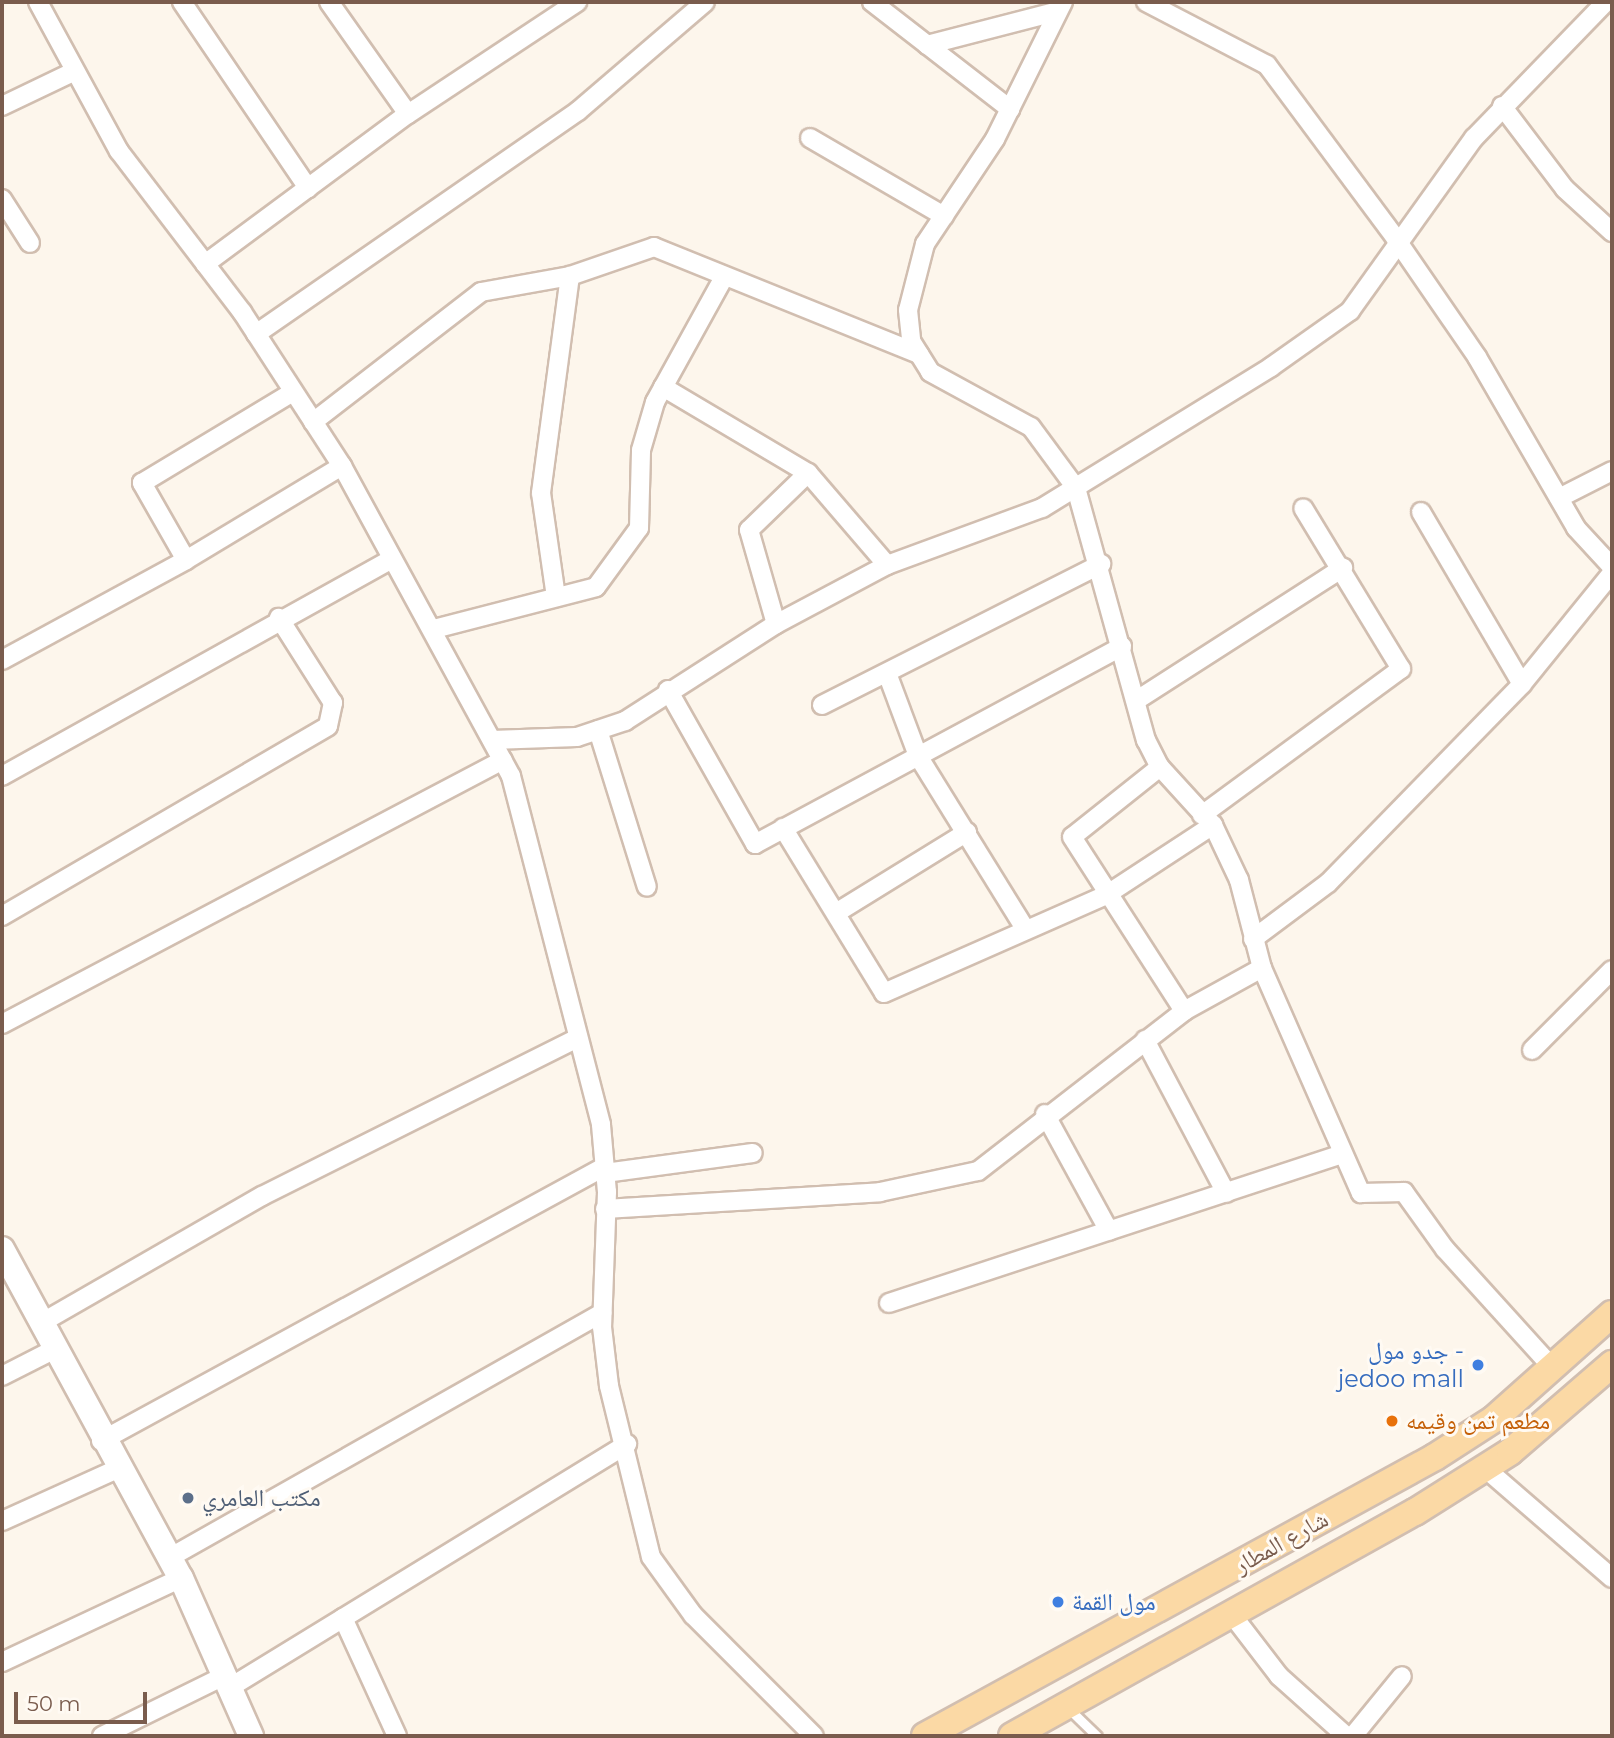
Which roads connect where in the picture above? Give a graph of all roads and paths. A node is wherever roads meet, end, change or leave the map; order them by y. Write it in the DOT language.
graph roads {
  1 [pos="38,2"];
  2 [pos="183,2"];
  3 [pos="330,2"];
  4 [pos="578,2"];
  5 [pos="705,2"];
  6 [pos="872,2"];
  7 [pos="1146,2"];
  8 [pos="1605,2"];
  9 [pos="1056,5"];
  10 [pos="927,44"];
  11 [pos="73,72"];
  12 [pos="2,106"];
  13 [pos="1502,106"];
  14 [pos="1010,109"];
  15 [pos="408,114"];
  16 [pos="810,138"];
  17 [pos="308,188"];
  18 [pos="2,199"];
  19 [pos="944,216"];
  20 [pos="1612,232"];
  21 [pos="1396,239"];
  22 [pos="30,243"];
  23 [pos="205,264"];
  24 [pos="570,276"];
  25 [pos="723,279"];
  26 [pos="256,334"];
  27 [pos="919,354"];
  28 [pos="663,387"];
  29 [pos="293,392"];
  30 [pos="313,422"];
  31 [pos="342,466"];
  32 [pos="1612,471"];
  33 [pos="808,472"];
  34 [pos="1076,488"];
  35 [pos="1559,498"];
  36 [pos="1303,508"];
  37 [pos="1421,512"];
  38 [pos="392,559"];
  39 [pos="186,560"];
  40 [pos="1101,564"];
  41 [pos="887,565"];
  42 [pos="1612,567"];
  43 [pos="1343,568"];
  44 [pos="1612,573"];
  45 [pos="556,597"];
  46 [pos="279,618"];
  47 [pos="776,624"];
  48 [pos="434,629"];
  49 [pos="1122,646"];
  50 [pos="2,660"];
  51 [pos="887,673"];
  52 [pos="1522,684"];
  53 [pos="667,690"];
  54 [pos="1137,700"];
  55 [pos="822,705"];
  56 [pos="598,730"];
  57 [pos="492,740"];
  58 [pos="918,756"];
  59 [pos="503,760"];
  60 [pos="1160,767"];
  61 [pos="2,776"];
  62 [pos="1207,820"];
  63 [pos="783,828"];
  64 [pos="967,832"];
  65 [pos="647,887"];
  66 [pos="1106,895"];
  67 [pos="836,914"];
  68 [pos="2,916"];
  69 [pos="1024,927"];
  70 [pos="1253,939"];
  71 [pos="1262,968"];
  72 [pos="1612,970"];
  73 [pos="1184,1011"];
  74 [pos="2,1024"];
  75 [pos="578,1038"];
  76 [pos="1145,1040"];
  77 [pos="1532,1050"];
  78 [pos="1045,1114"];
  79 [pos="752,1153"];
  80 [pos="1342,1154"];
  81 [pos="604,1170"];
  82 [pos="1226,1193"];
  83 [pos="605,1209"];
  84 [pos="1109,1231"];
  85 [pos="2,1249"];
  86 [pos="889,1303"];
  87 [pos="602,1312"];
  88 [pos="1612,1314"];
  89 [pos="41,1323"];
  90 [pos="55,1349"];
  91 [pos="1612,1364"];
  92 [pos="1554,1369"];
  93 [pos="2,1376"];
  94 [pos="101,1441"];
  95 [pos="626,1444"];
  96 [pos="1485,1468"];
  97 [pos="117,1469"];
  98 [pos="1395,1480"];
  99 [pos="1341,1509"];
  100 [pos="1415,1512"];
  101 [pos="2,1521"];
  102 [pos="1362,1543"];
  103 [pos="175,1568"];
  104 [pos="1612,1578"];
  105 [pos="1233,1616"];
  106 [pos="343,1618"];
  107 [pos="2,1662"];
  108 [pos="1402,1675"];
  109 [pos="227,1682"];
  110 [pos="1067,1706"];
  111 [pos="102,1736"];
  112 [pos="251,1736"];
  113 [pos="397,1736"];
  114 [pos="814,1736"];
  115 [pos="925,1736"];
  116 [pos="1012,1736"];
  117 [pos="1097,1736"];
  118 [pos="1346,1736"];
  119 [pos="1353,1736"];
  1 -- 11 [label="street"];
  2 -- 17 [label="street"];
  3 -- 15 [label="street"];
  4 -- 15 [label="street"];
  5 -- 26 [label="street"];
  6 -- 10 [label="street"];
  7 -- 21 [label="street"];
  8 -- 13 [label="street"];
  9 -- 10 [label="street"];
  9 -- 14 [label="street"];
  10 -- 14 [label="street"];
  11 -- 12 [label="street"];
  11 -- 23 [label="street"];
  13 -- 20 [label="street"];
  13 -- 21 [label="street"];
  14 -- 19 [label="street"];
  15 -- 17 [label="street"];
  16 -- 19 [label="street"];
  17 -- 23 [label="street"];
  18 -- 22 [label="street"];
  19 -- 27 [label="street"];
  21 -- 34 [label="street"];
  21 -- 35 [label="street"];
  23 -- 26 [label="street"];
  24 -- 25 [label="street"];
  24 -- 30 [label="street"];
  24 -- 45 [label="street"];
  25 -- 27 [label="street"];
  25 -- 28 [label="street"];
  26 -- 29 [label="street"];
  27 -- 34 [label="street"];
  28 -- 33 [label="street"];
  28 -- 45 [label="street"];
  29 -- 30 [label="street"];
  29 -- 39 [label="street"];
  30 -- 31 [label="street"];
  31 -- 38 [label="street"];
  31 -- 39 [label="street"];
  32 -- 35 [label="street"];
  33 -- 41 [label="street"];
  33 -- 47 [label="street"];
  34 -- 40 [label="street"];
  34 -- 41 [label="street"];
  35 -- 42 [label="street"];
  36 -- 43 [label="street"];
  37 -- 52 [label="street"];
  38 -- 46 [label="street"];
  38 -- 48 [label="street"];
  39 -- 50 [label="street"];
  40 -- 49 [label="street"];
  40 -- 51 [label="street"];
  41 -- 47 [label="street"];
  43 -- 54 [label="street"];
  43 -- 62 [label="street"];
  44 -- 52 [label="street"];
  45 -- 48 [label="street"];
  46 -- 61 [label="street"];
  46 -- 68 [label="street"];
  47 -- 53 [label="street"];
  48 -- 57 [label="street"];
  49 -- 54 [label="street"];
  49 -- 58 [label="street"];
  51 -- 55 [label="street"];
  51 -- 58 [label="street"];
  52 -- 70 [label="street"];
  53 -- 56 [label="street"];
  53 -- 63 [label="street"];
  54 -- 60 [label="street"];
  56 -- 57 [label="street"];
  56 -- 65 [label="street"];
  57 -- 59 [label="street"];
  58 -- 63 [label="street"];
  58 -- 64 [label="street"];
  59 -- 74 [label="street"];
  59 -- 75 [label="street"];
  60 -- 62 [label="street"];
  60 -- 66 [label="street"];
  62 -- 66 [label="street"];
  62 -- 70 [label="street"];
  63 -- 67 [label="street"];
  64 -- 67 [label="street"];
  64 -- 69 [label="street"];
  66 -- 69 [label="street"];
  66 -- 73 [label="street"];
  67 -- 69 [label="street"];
  70 -- 71 [label="street"];
  71 -- 73 [label="street"];
  71 -- 80 [label="street"];
  72 -- 77 [label="street"];
  73 -- 76 [label="street"];
  75 -- 81 [label="street"];
  75 -- 89 [label="street"];
  76 -- 78 [label="street"];
  76 -- 82 [label="street"];
  78 -- 83 [label="street"];
  78 -- 84 [label="street"];
  79 -- 81 [label="street"];
  80 -- 82 [label="street"];
  80 -- 92 [label="street"];
  81 -- 83 [label="street"];
  81 -- 94 [label="street"];
  82 -- 84 [label="street"];
  83 -- 87 [label="street"];
  84 -- 86 [label="street"];
  85 -- 89 [label="street"];
  87 -- 95 [label="street"];
  87 -- 103 [label="street"];
  88 -- 92 [label="main road, شارع المطار"];
  89 -- 90 [label="street"];
  90 -- 93 [label="street"];
  90 -- 94 [label="street"];
  91 -- 96 [label="main road, شارع المطار"];
  92 -- 98 [label="main road, شارع المطار"];
  94 -- 97 [label="street"];
  95 -- 106 [label="street"];
  95 -- 114 [label="street"];
  96 -- 100 [label="main road, شارع المطار"];
  96 -- 104 [label="street"];
  97 -- 101 [label="street"];
  97 -- 103 [label="street"];
  98 -- 99 [label="main road, شارع المطار"];
  98 -- 100 [label="main road"];
  99 -- 102 [label="main road"];
  99 -- 115 [label="main road, شارع المطار"];
  100 -- 102 [label="main road, شارع المطار"];
  102 -- 105 [label="main road, شارع المطار"];
  103 -- 107 [label="street"];
  103 -- 109 [label="street"];
  105 -- 110 [label="main road, شارع المطار"];
  105 -- 118 [label="street"];
  106 -- 109 [label="street"];
  106 -- 113 [label="street"];
  108 -- 119 [label="street"];
  109 -- 111 [label="street"];
  109 -- 112 [label="street"];
  110 -- 116 [label="main road, شارع المطار"];
  110 -- 117 [label="lane"];
}
